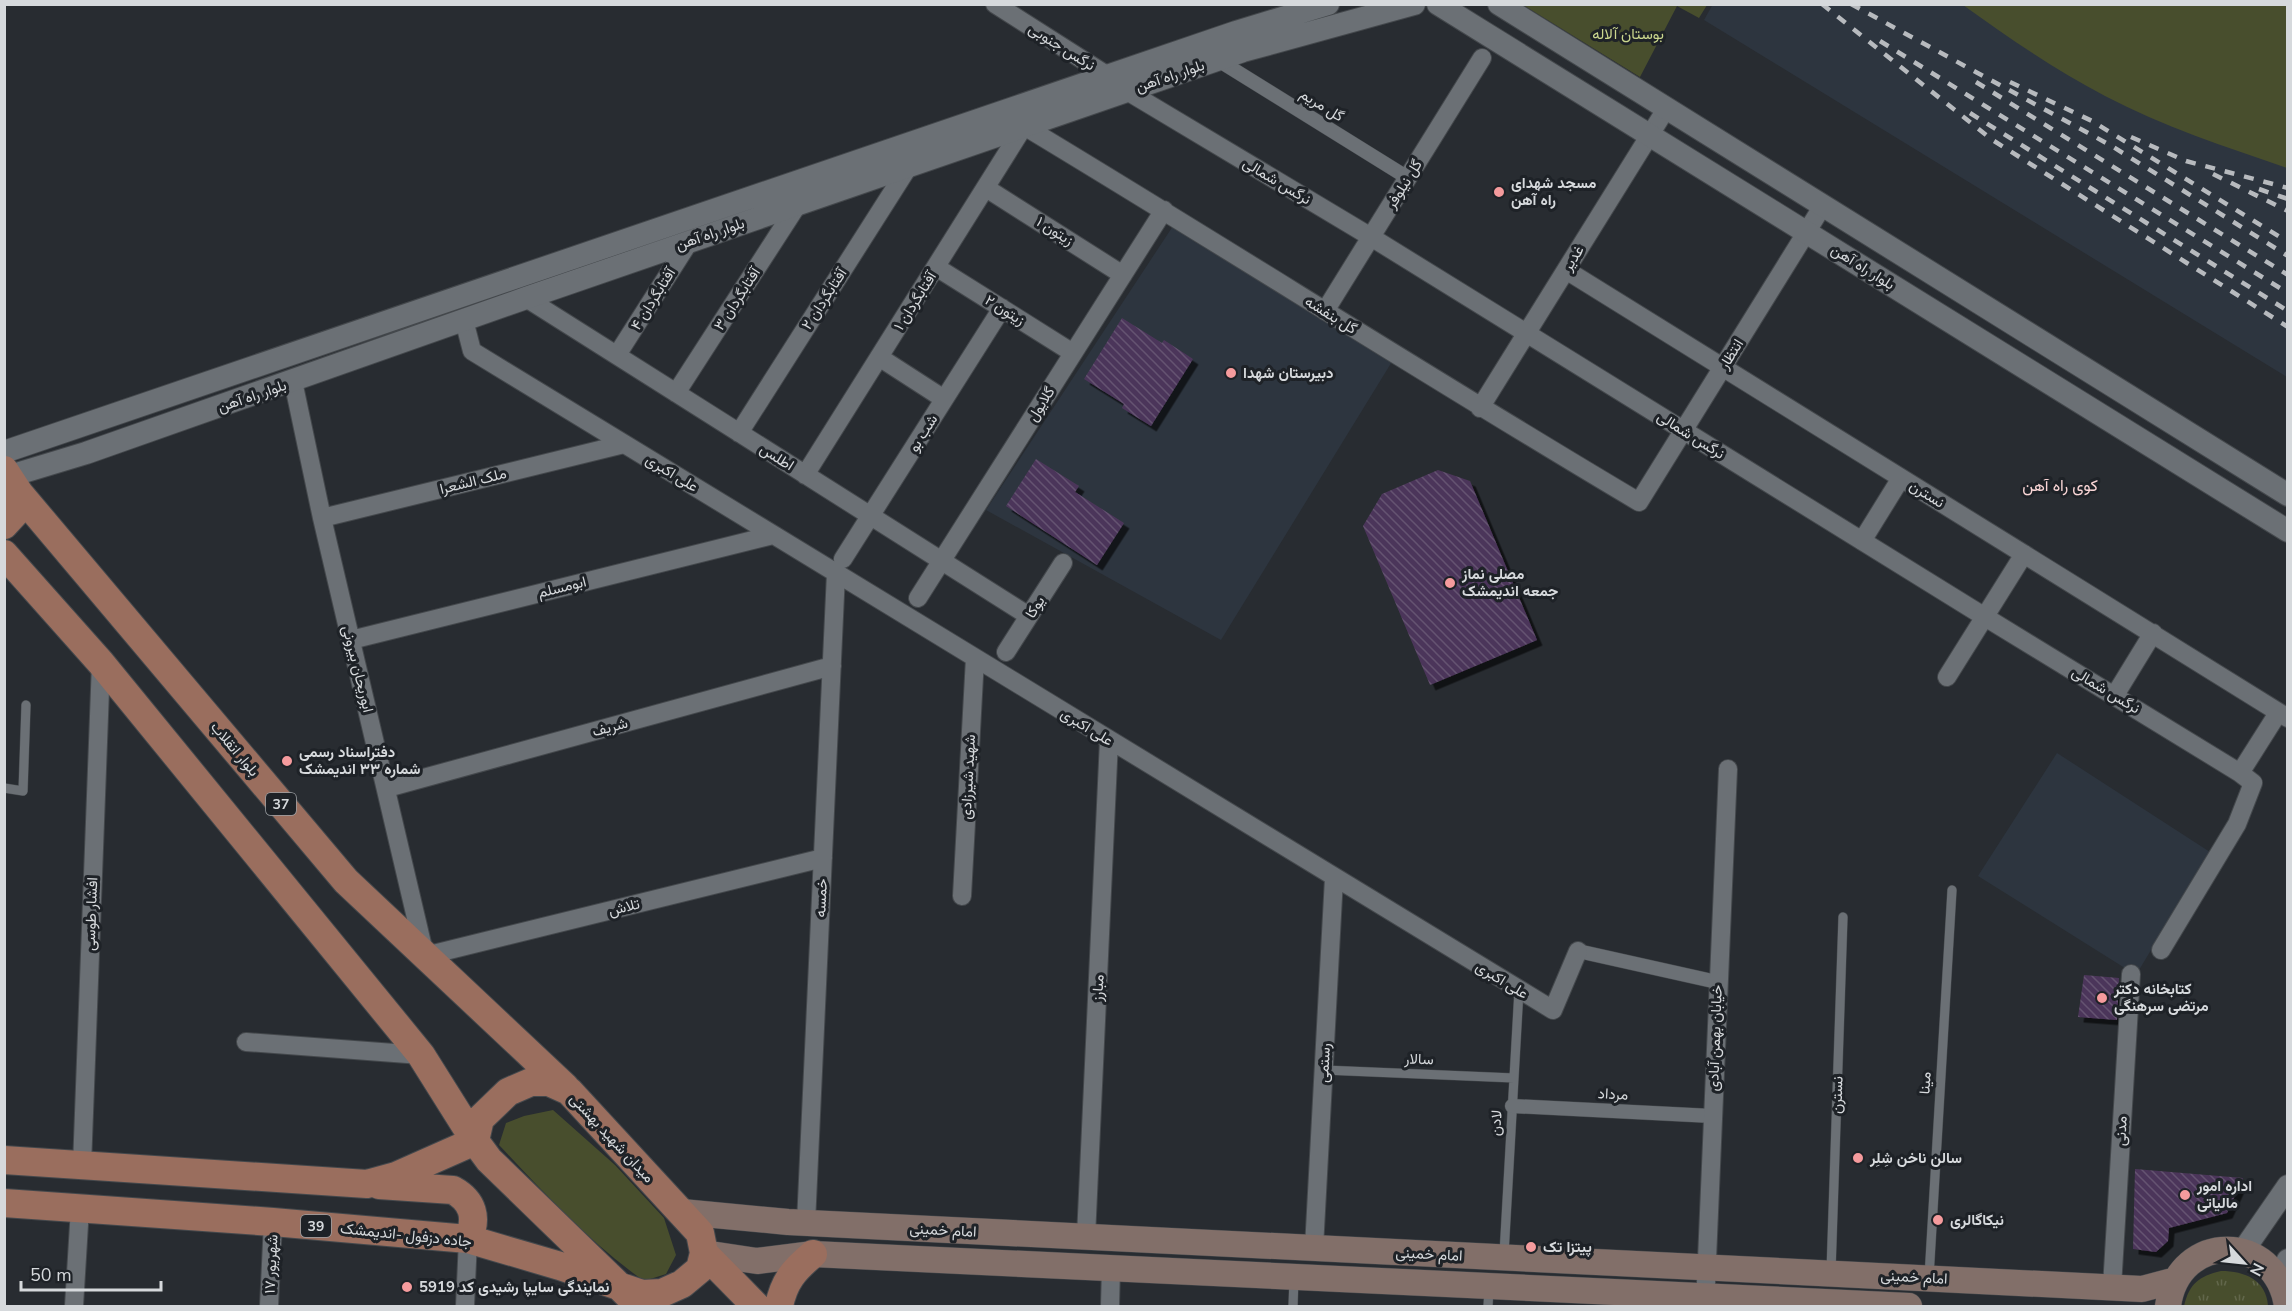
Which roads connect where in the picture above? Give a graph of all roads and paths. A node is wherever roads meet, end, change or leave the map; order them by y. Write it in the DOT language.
graph roads {
  1 [pos="995,4"];
  2 [pos="1328,4"];
  3 [pos="1414,4"];
  4 [pos="1438,4"];
  5 [pos="1499,4"];
  6 [pos="1482,58"];
  7 [pos="1218,60"];
  8 [pos="1108,76"];
  9 [pos="1127,91"];
  10 [pos="1666,109"];
  11 [pos="1024,126"];
  12 [pos="1650,135"];
  13 [pos="909,166"];
  14 [pos="1408,178"];
  15 [pos="986,188"];
  16 [pos="798,204"];
  17 [pos="1822,207"];
  18 [pos="1164,210"];
  19 [pos="1806,232"];
  20 [pos="1371,237"];
  21 [pos="689,242"];
  22 [pos="936,267"];
  23 [pos="1566,270"];
  24 [pos="1123,275"];
  25 [pos="526,298"];
  26 [pos="1002,308"];
  27 [pos="1325,311"];
  28 [pos="464,320"];
  29 [pos="1527,333"];
  30 [pos="2036,339"];
  31 [pos="1073,353"];
  32 [pos="616,355"];
  33 [pos="879,357"];
  34 [pos="2020,365"];
  35 [pos="1723,367"];
  36 [pos="293,381"];
  37 [pos="676,393"];
  38 [pos="944,399"];
  39 [pos="1480,408"];
  40 [pos="1683,430"];
  41 [pos="739,432"];
  42 [pos="624,444"];
  43 [pos="2222,454"];
  44 [pos="10,473"];
  45 [pos="805,474"];
  46 [pos="1901,478"];
  47 [pos="2206,480"];
  48 [pos="2288,495"];
  49 [pos="1639,502"];
  50 [pos="870,516"];
  51 [pos="322,518"];
  52 [pos="4,525"];
  53 [pos="2288,531"];
  54 [pos="773,535"];
  55 [pos="1862,541"];
  56 [pos="4,554"];
  57 [pos="2024,554"];
  58 [pos="942,561"];
  59 [pos="1063,563"];
  60 [pos="840,566"];
  61 [pos="918,598"];
  62 [pos="1029,616"];
  63 [pos="1984,617"];
  64 [pos="2153,633"];
  65 [pos="351,640"];
  66 [pos="1006,652"];
  67 [pos="975,658"];
  68 [pos="100,663"];
  69 [pos="832,666"];
  70 [pos="1947,677"];
  71 [pos="2115,695"];
  72 [pos="26,705"];
  73 [pos="2283,716"];
  74 [pos="1109,740"];
  75 [pos="1728,769"];
  76 [pos="2247,778"];
  77 [pos="4,788"];
  78 [pos="387,788"];
  79 [pos="823,858"];
  80 [pos="1334,878"];
  81 [pos="1952,890"];
  82 [pos="962,896"];
  83 [pos="1843,917"];
  84 [pos="2161,950"];
  85 [pos="1578,951"];
  86 [pos="425,956"];
  87 [pos="2131,974"];
  88 [pos="1717,982"];
  89 [pos="1519,990"];
  90 [pos="246,1042"];
  91 [pos="421,1055"];
  92 [pos="1324,1070"];
  93 [pos="1514,1077"];
  94 [pos="569,1091"];
  95 [pos="1512,1106"];
  96 [pos="1712,1116"];
  97 [pos="475,1141"];
  98 [pos="4,1160"];
  99 [pos="82,1166"];
  100 [pos="367,1184"];
  101 [pos="2288,1186"];
  102 [pos="4,1203"];
  103 [pos="80,1208"];
  104 [pos="682,1212"];
  105 [pos="273,1222"];
  106 [pos="806,1223"];
  107 [pos="1086,1237"];
  108 [pos="468,1239"];
  109 [pos="1314,1248"];
  110 [pos="2243,1251"];
  111 [pos="704,1253"];
  112 [pos="813,1254"];
  113 [pos="1504,1258"];
  114 [pos="1705,1267"];
  115 [pos="1111,1268"];
  116 [pos="1831,1274"];
  117 [pos="2285,1274"];
  118 [pos="1294,1277"];
  119 [pos="1929,1278"];
  120 [pos="2175,1280"];
  121 [pos="2112,1287"];
  122 [pos="1488,1296"];
  123 [pos="630,1297"];
  124 [pos="1705,1302"];
  125 [pos="74,1306"];
  126 [pos="269,1306"];
  127 [pos="465,1306"];
  128 [pos="756,1306"];
  129 [pos="779,1306"];
  130 [pos="1110,1306"];
  131 [pos="1293,1306"];
  132 [pos="1909,1306"];
  133 [pos="2168,1306"];
  134 [pos="2287,1306"];
  1 -- 8 [label="street, نرگس جنوبی"];
  2 -- 8 [label="street, بلوار راه آهن"];
  3 -- 7 [label="street, بلوار راه آهن"];
  4 -- 12 [label="street, بلوار راه آهن"];
  5 -- 10 [label="street, بلوار راه آهن"];
  6 -- 14 [label="street, گل نیلوفر"];
  7 -- 9 [label="street, بلوار راه آهن"];
  7 -- 14 [label="street, گل مریم"];
  8 -- 9 [label="street, نرگس جنوبی"];
  8 -- 44 [label="street, بلوار راه آهن"];
  9 -- 11 [label="street, بلوار راه آهن"];
  9 -- 20 [label="street, نرگس شمالی"];
  10 -- 12 [label="street, غدیر"];
  10 -- 17 [label="street, بلوار راه آهن"];
  11 -- 13 [label="street, بلوار راه آهن"];
  11 -- 15 [label="street, آفتابگردان ۱"];
  11 -- 18 [label="street, گل بنفشه"];
  12 -- 19 [label="street, بلوار راه آهن"];
  12 -- 23 [label="street, غدیر"];
  13 -- 16 [label="street, بلوار راه آهن"];
  13 -- 41 [label="street, آفتابگردان ۲"];
  14 -- 20 [label="street, گل نیلوفر"];
  15 -- 22 [label="street, آفتابگردان ۱"];
  15 -- 24 [label="street, زیتون ۱"];
  16 -- 21 [label="street, بلوار راه آهن"];
  16 -- 37 [label="street, آفتابگردان ۳"];
  17 -- 19 [label="street, انتظار"];
  17 -- 30 [label="street, بلوار راه آهن"];
  18 -- 24 [label="street, گلایول"];
  18 -- 27 [label="street, گل بنفشه"];
  19 -- 34 [label="street, بلوار راه آهن"];
  19 -- 35 [label="street, انتظار"];
  20 -- 27 [label="street, گل نیلوفر"];
  20 -- 29 [label="street, نرگس شمالی"];
  21 -- 25 [label="street, بلوار راه آهن"];
  21 -- 32 [label="street, آفتابگردان ۴"];
  22 -- 26 [label="street, زیتون ۲"];
  22 -- 33 [label="street, آفتابگردان ۱"];
  23 -- 29 [label="street, غدیر"];
  23 -- 35 [label="street, نسترن"];
  24 -- 31 [label="street, گلایول"];
  25 -- 28 [label="street, بلوار راه آهن"];
  25 -- 32 [label="street, اطلس"];
  26 -- 31 [label="street, زیتون ۲"];
  26 -- 38 [label="street, شب بو"];
  27 -- 39 [label="street, گل بنفشه"];
  28 -- 36 [label="street, بلوار راه آهن"];
  28 -- 42 [label="street, علی اکبری"];
  29 -- 39 [label="street, غدیر"];
  29 -- 40 [label="street, نرگس شمالی"];
  30 -- 34 [label="street"];
  30 -- 43 [label="street, بلوار راه آهن"];
  31 -- 58 [label="street, گلایول"];
  32 -- 37 [label="street, اطلس"];
  33 -- 38 [label="street"];
  33 -- 45 [label="street, آفتابگردان ۱"];
  34 -- 47 [label="street, بلوار راه آهن"];
  35 -- 40 [label="street, انتظار"];
  35 -- 46 [label="street, نسترن"];
  36 -- 44 [label="street, بلوار راه آهن"];
  36 -- 51 [label="street, ابوریحان بیرونی"];
  37 -- 41 [label="street, اطلس"];
  38 -- 50 [label="street, شب بو"];
  39 -- 49 [label="street, گل بنفشه"];
  40 -- 49 [label="street, انتظار"];
  40 -- 55 [label="street, نرگس شمالی"];
  41 -- 45 [label="street, اطلس"];
  42 -- 51 [label="street, ملک الشعرا"];
  42 -- 54 [label="street, علی اکبری"];
  43 -- 47 [label="street"];
  43 -- 48 [label="street, بلوار راه آهن"];
  44 -- 52 [label="main road"];
  44 -- 86 [label="main road, بلوار انقلاب / 37"];
  45 -- 50 [label="street, اطلس"];
  46 -- 55 [label="street"];
  46 -- 57 [label="street, نسترن"];
  47 -- 53 [label="street, بلوار راه آهن"];
  50 -- 58 [label="street, اطلس"];
  50 -- 60 [label="street, شب بو"];
  51 -- 65 [label="street, ابوریحان بیرونی"];
  54 -- 60 [label="street, علی اکبری"];
  54 -- 65 [label="street, ابومسلم"];
  55 -- 63 [label="street, نرگس شمالی"];
  56 -- 68 [label="main road"];
  57 -- 63 [label="street"];
  57 -- 64 [label="street, نسترن"];
  58 -- 61 [label="street, گلایول"];
  58 -- 62 [label="street, اطلس"];
  59 -- 62 [label="street, یوکا"];
  60 -- 67 [label="street, علی اکبری"];
  60 -- 69 [label="street, خمسه"];
  62 -- 66 [label="street, یوکا"];
  63 -- 70 [label="street"];
  63 -- 71 [label="street, نرگس شمالی"];
  64 -- 71 [label="street"];
  64 -- 73 [label="street, نسترن"];
  65 -- 78 [label="street, ابوریحان بیرونی"];
  67 -- 74 [label="street, علی اکبری"];
  67 -- 82 [label="street, شهید شیرزادی"];
  68 -- 91 [label="main road"];
  68 -- 99 [label="street, افشار طوسی"];
  69 -- 78 [label="street, شریف"];
  69 -- 79 [label="street, خمسه"];
  71 -- 76 [label="street, نرگس شمالی"];
  72 -- 77 [label="lane"];
  73 -- 76 [label="street"];
  74 -- 80 [label="street, علی اکبری"];
  74 -- 107 [label="street, مبارز"];
  75 -- 88 [label="street, خیابان بهمن آبادی"];
  76 -- 84 [label="street"];
  78 -- 86 [label="street, ابوریحان بیرونی"];
  79 -- 86 [label="street, تلاش"];
  79 -- 106 [label="street, خمسه"];
  80 -- 89 [label="street, علی اکبری"];
  80 -- 92 [label="street, رستمی"];
  81 -- 119 [label="lane, مینا"];
  83 -- 116 [label="lane, نسترن"];
  85 -- 88 [label="street, علی اکبری"];
  85 -- 89 [label="street, علی اکبری"];
  86 -- 94 [label="main road, بلوار انقلاب / 37"];
  87 -- 121 [label="street, مدنی"];
  88 -- 96 [label="street, خیابان بهمن آبادی"];
  89 -- 93 [label="lane, لادن"];
  90 -- 91 [label="street"];
  91 -- 97 [label="main road"];
  92 -- 93 [label="lane, سالار"];
  92 -- 109 [label="street, رستمی"];
  93 -- 95 [label="lane, لادن"];
  94 -- 97 [label="main road, میدان شهید بهشتی / 37"];
  94 -- 104 [label="main road, میدان شهید بهشتی / 37"];
  95 -- 96 [label="street, مرداد"];
  95 -- 113 [label="lane, لادن"];
  96 -- 114 [label="street, خیابان بهمن آبادی"];
  97 -- 100 [label="main road"];
  97 -- 123 [label="main road"];
  98 -- 99 [label="main road"];
  99 -- 100 [label="main road"];
  100 -- 108 [label="main road"];
  101 -- 110 [label="street"];
  102 -- 103 [label="main road, جاده دزفول -اندیمشک / 39"];
  103 -- 105 [label="main road, جاده دزفول -اندیمشک / 39"];
  103 -- 125 [label="street"];
  104 -- 106 [label="main road, امام خمینی"];
  104 -- 111 [label="main road, میدان شهید بهشتی / 37"];
  105 -- 108 [label="main road, جاده دزفول -اندیمشک / 39"];
  105 -- 126 [label="street, ۱۷ شهریور"];
  106 -- 107 [label="main road, امام خمینی"];
  107 -- 109 [label="main road, امام خمینی"];
  108 -- 123 [label="main road, جاده دزفول -اندیمشک / 39"];
  108 -- 127 [label="street"];
  109 -- 113 [label="main road, امام خمینی"];
  110 -- 117 [label="main road"];
  110 -- 120 [label="main road"];
  111 -- 112 [label="main road, امام خمینی"];
  111 -- 123 [label="main road"];
  111 -- 128 [label="main road, 37"];
  112 -- 115 [label="main road, امام خمینی"];
  112 -- 129 [label="main road"];
  113 -- 114 [label="main road, امام خمینی"];
  114 -- 116 [label="main road, امام خمینی"];
  114 -- 124 [label="street, خیابان بهمن آبادی"];
  115 -- 118 [label="main road, امام خمینی"];
  115 -- 130 [label="street"];
  116 -- 119 [label="main road, امام خمینی"];
  117 -- 134 [label="main road"];
  118 -- 122 [label="main road, امام خمینی"];
  118 -- 131 [label="lane"];
  119 -- 121 [label="main road, امام خمینی"];
  120 -- 121 [label="main road, امام خمینی"];
  120 -- 133 [label="main road"];
  122 -- 124 [label="main road, امام خمینی"];
  124 -- 132 [label="main road, امام خمینی"];
}
